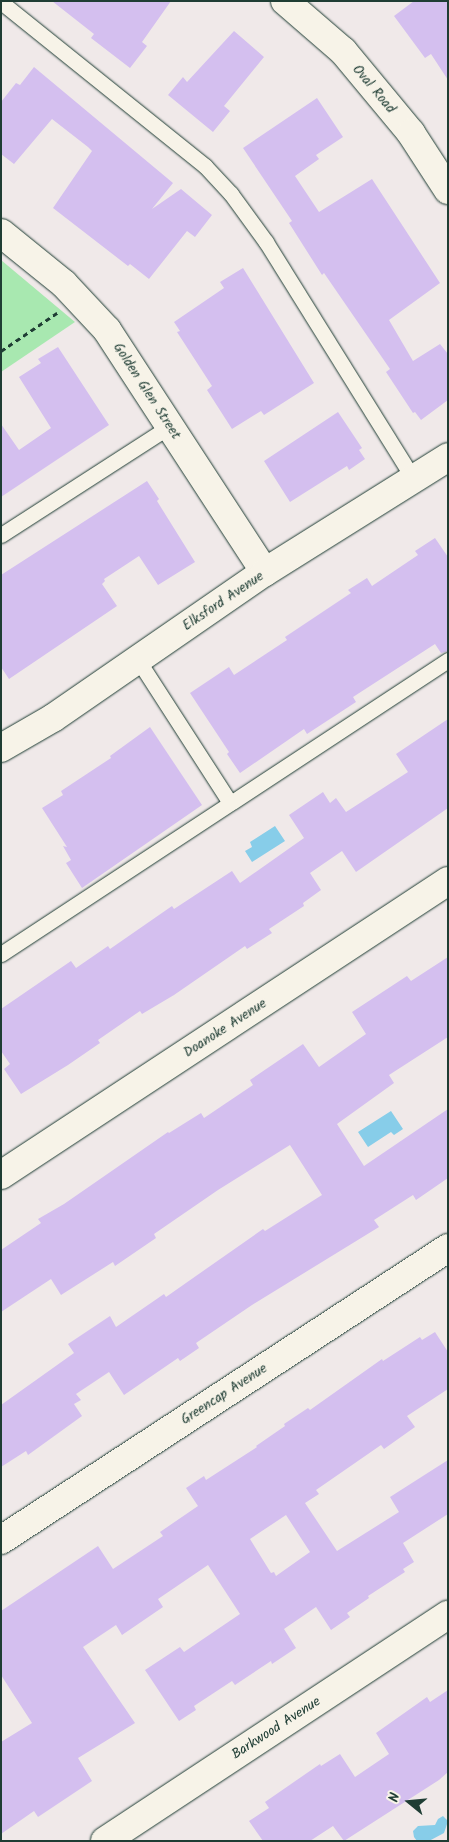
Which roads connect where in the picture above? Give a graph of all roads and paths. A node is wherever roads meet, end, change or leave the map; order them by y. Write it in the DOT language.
graph roads {
  1 [pos="285,1"];
  2 [pos="1,2"];
  3 [pos="448,190"];
  4 [pos="1,233"];
  5 [pos="78,299"];
  6 [pos="1,351"];
  7 [pos="170,426"];
  8 [pos="448,457"];
  9 [pos="413,478"];
  10 [pos="1,535"];
  11 [pos="265,572"];
  12 [pos="138,660"];
  13 [pos="448,660"];
  14 [pos="1,748"];
  15 [pos="230,803"];
  16 [pos="448,881"];
  17 [pos="1,954"];
  18 [pos="1,1175"];
  19 [pos="448,1248"];
  20 [pos="1,1540"];
  21 [pos="448,1615"];
  22 [pos="105,1841"];
  1 -- 3 [label="street, Oval Road"];
  2 -- 9 [label="lane"];
  4 -- 5 [label="street, Golden Glen Street"];
  5 -- 6 [label="path"];
  5 -- 7 [label="street, Golden Glen Street"];
  7 -- 10 [label="lane"];
  7 -- 11 [label="street, Golden Glen Street"];
  8 -- 9 [label="street, Elksford Avenue"];
  9 -- 11 [label="street, Elksford Avenue"];
  11 -- 12 [label="street, Elksford Avenue"];
  12 -- 14 [label="street, Elksford Avenue"];
  12 -- 15 [label="lane"];
  13 -- 15 [label="lane"];
  15 -- 17 [label="lane"];
  16 -- 18 [label="street, Doanoke Avenue"];
  19 -- 20 [label="street, Greencap Avenue"];
  21 -- 22 [label="street, Barkwood Avenue"];
}
